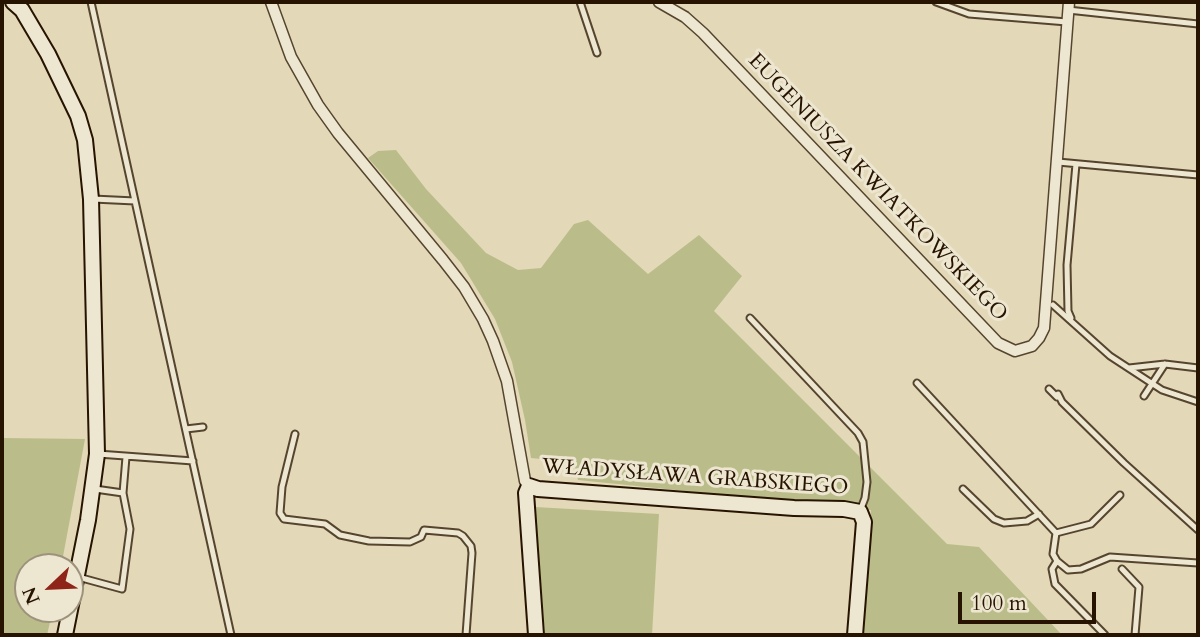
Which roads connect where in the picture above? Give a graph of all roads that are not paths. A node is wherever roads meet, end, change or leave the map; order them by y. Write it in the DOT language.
graph roads {
  1 [pos="91,2"];
  2 [pos="271,2"];
  3 [pos="580,2"];
  4 [pos="659,2"];
  5 [pos="936,2"];
  6 [pos="16,3"];
  7 [pos="1068,6"];
  8 [pos="1067,22"];
  9 [pos="1198,24"];
  10 [pos="597,53"];
  11 [pos="1058,162"];
  12 [pos="1076,164"];
  13 [pos="1198,175"];
  14 [pos="91,199"];
  15 [pos="135,201"];
  16 [pos="1053,305"];
  17 [pos="750,318"];
  18 [pos="1072,321"];
  19 [pos="1164,364"];
  20 [pos="1129,368"];
  21 [pos="1198,368"];
  22 [pos="917,383"];
  23 [pos="1154,384"];
  24 [pos="1049,389"];
  25 [pos="1058,394"];
  26 [pos="1144,396"];
  27 [pos="1062,402"];
  28 [pos="1198,402"];
  29 [pos="203,427"];
  30 [pos="186,429"];
  31 [pos="295,434"];
  32 [pos="97,454"];
  33 [pos="126,457"];
  34 [pos="193,461"];
  35 [pos="529,486"];
  36 [pos="93,488"];
  37 [pos="963,489"];
  38 [pos="123,493"];
  39 [pos="1120,495"];
  40 [pos="860,512"];
  41 [pos="1038,514"];
  42 [pos="1198,530"];
  43 [pos="1056,533"];
  44 [pos="82,553"];
  45 [pos="1057,561"];
  46 [pos="1198,563"];
  47 [pos="1122,569"];
  48 [pos="84,580"];
  49 [pos="230,635"];
  50 [pos="466,635"];
  51 [pos="536,635"];
  52 [pos="855,635"];
  53 [pos="1105,635"];
  54 [pos="1135,635"];
  1 -- 15 [label="lane"];
  2 -- 35 [label="street"];
  3 -- 10 [label="lane"];
  4 -- 11 [label="street, EUGENIUSZA KWIATKOWSKIEGO"];
  5 -- 8 [label="lane"];
  6 -- 14 [label="street"];
  7 -- 8 [label="street, EUGENIUSZA KWIATKOWSKIEGO"];
  7 -- 9 [label="lane"];
  8 -- 11 [label="street, EUGENIUSZA KWIATKOWSKIEGO"];
  11 -- 12 [label="lane"];
  12 -- 13 [label="lane"];
  12 -- 18 [label="lane"];
  14 -- 15 [label="lane"];
  14 -- 32 [label="street"];
  15 -- 30 [label="lane"];
  16 -- 18 [label="lane"];
  17 -- 40 [label="lane"];
  18 -- 20 [label="lane"];
  19 -- 20 [label="lane"];
  19 -- 21 [label="lane"];
  19 -- 23 [label="lane"];
  20 -- 23 [label="lane"];
  22 -- 41 [label="lane"];
  23 -- 26 [label="lane"];
  23 -- 28 [label="lane"];
  24 -- 27 [label="lane"];
  25 -- 27 [label="lane"];
  27 -- 42 [label="lane"];
  29 -- 30 [label="lane"];
  30 -- 34 [label="lane"];
  31 -- 50 [label="lane"];
  32 -- 33 [label="lane"];
  32 -- 36 [label="street"];
  33 -- 34 [label="lane"];
  33 -- 38 [label="lane"];
  34 -- 49 [label="lane"];
  35 -- 40 [label="street, WŁADYSŁAWA GRABSKIEGO"];
  35 -- 51 [label="street"];
  36 -- 38 [label="lane"];
  36 -- 44 [label="street"];
  37 -- 41 [label="lane"];
  38 -- 48 [label="lane"];
  39 -- 43 [label="lane"];
  40 -- 52 [label="street, WŁADYSŁAWA GRABSKIEGO"];
  41 -- 43 [label="lane"];
  43 -- 45 [label="lane"];
  45 -- 46 [label="lane"];
  45 -- 53 [label="lane"];
  47 -- 54 [label="lane"];
}
